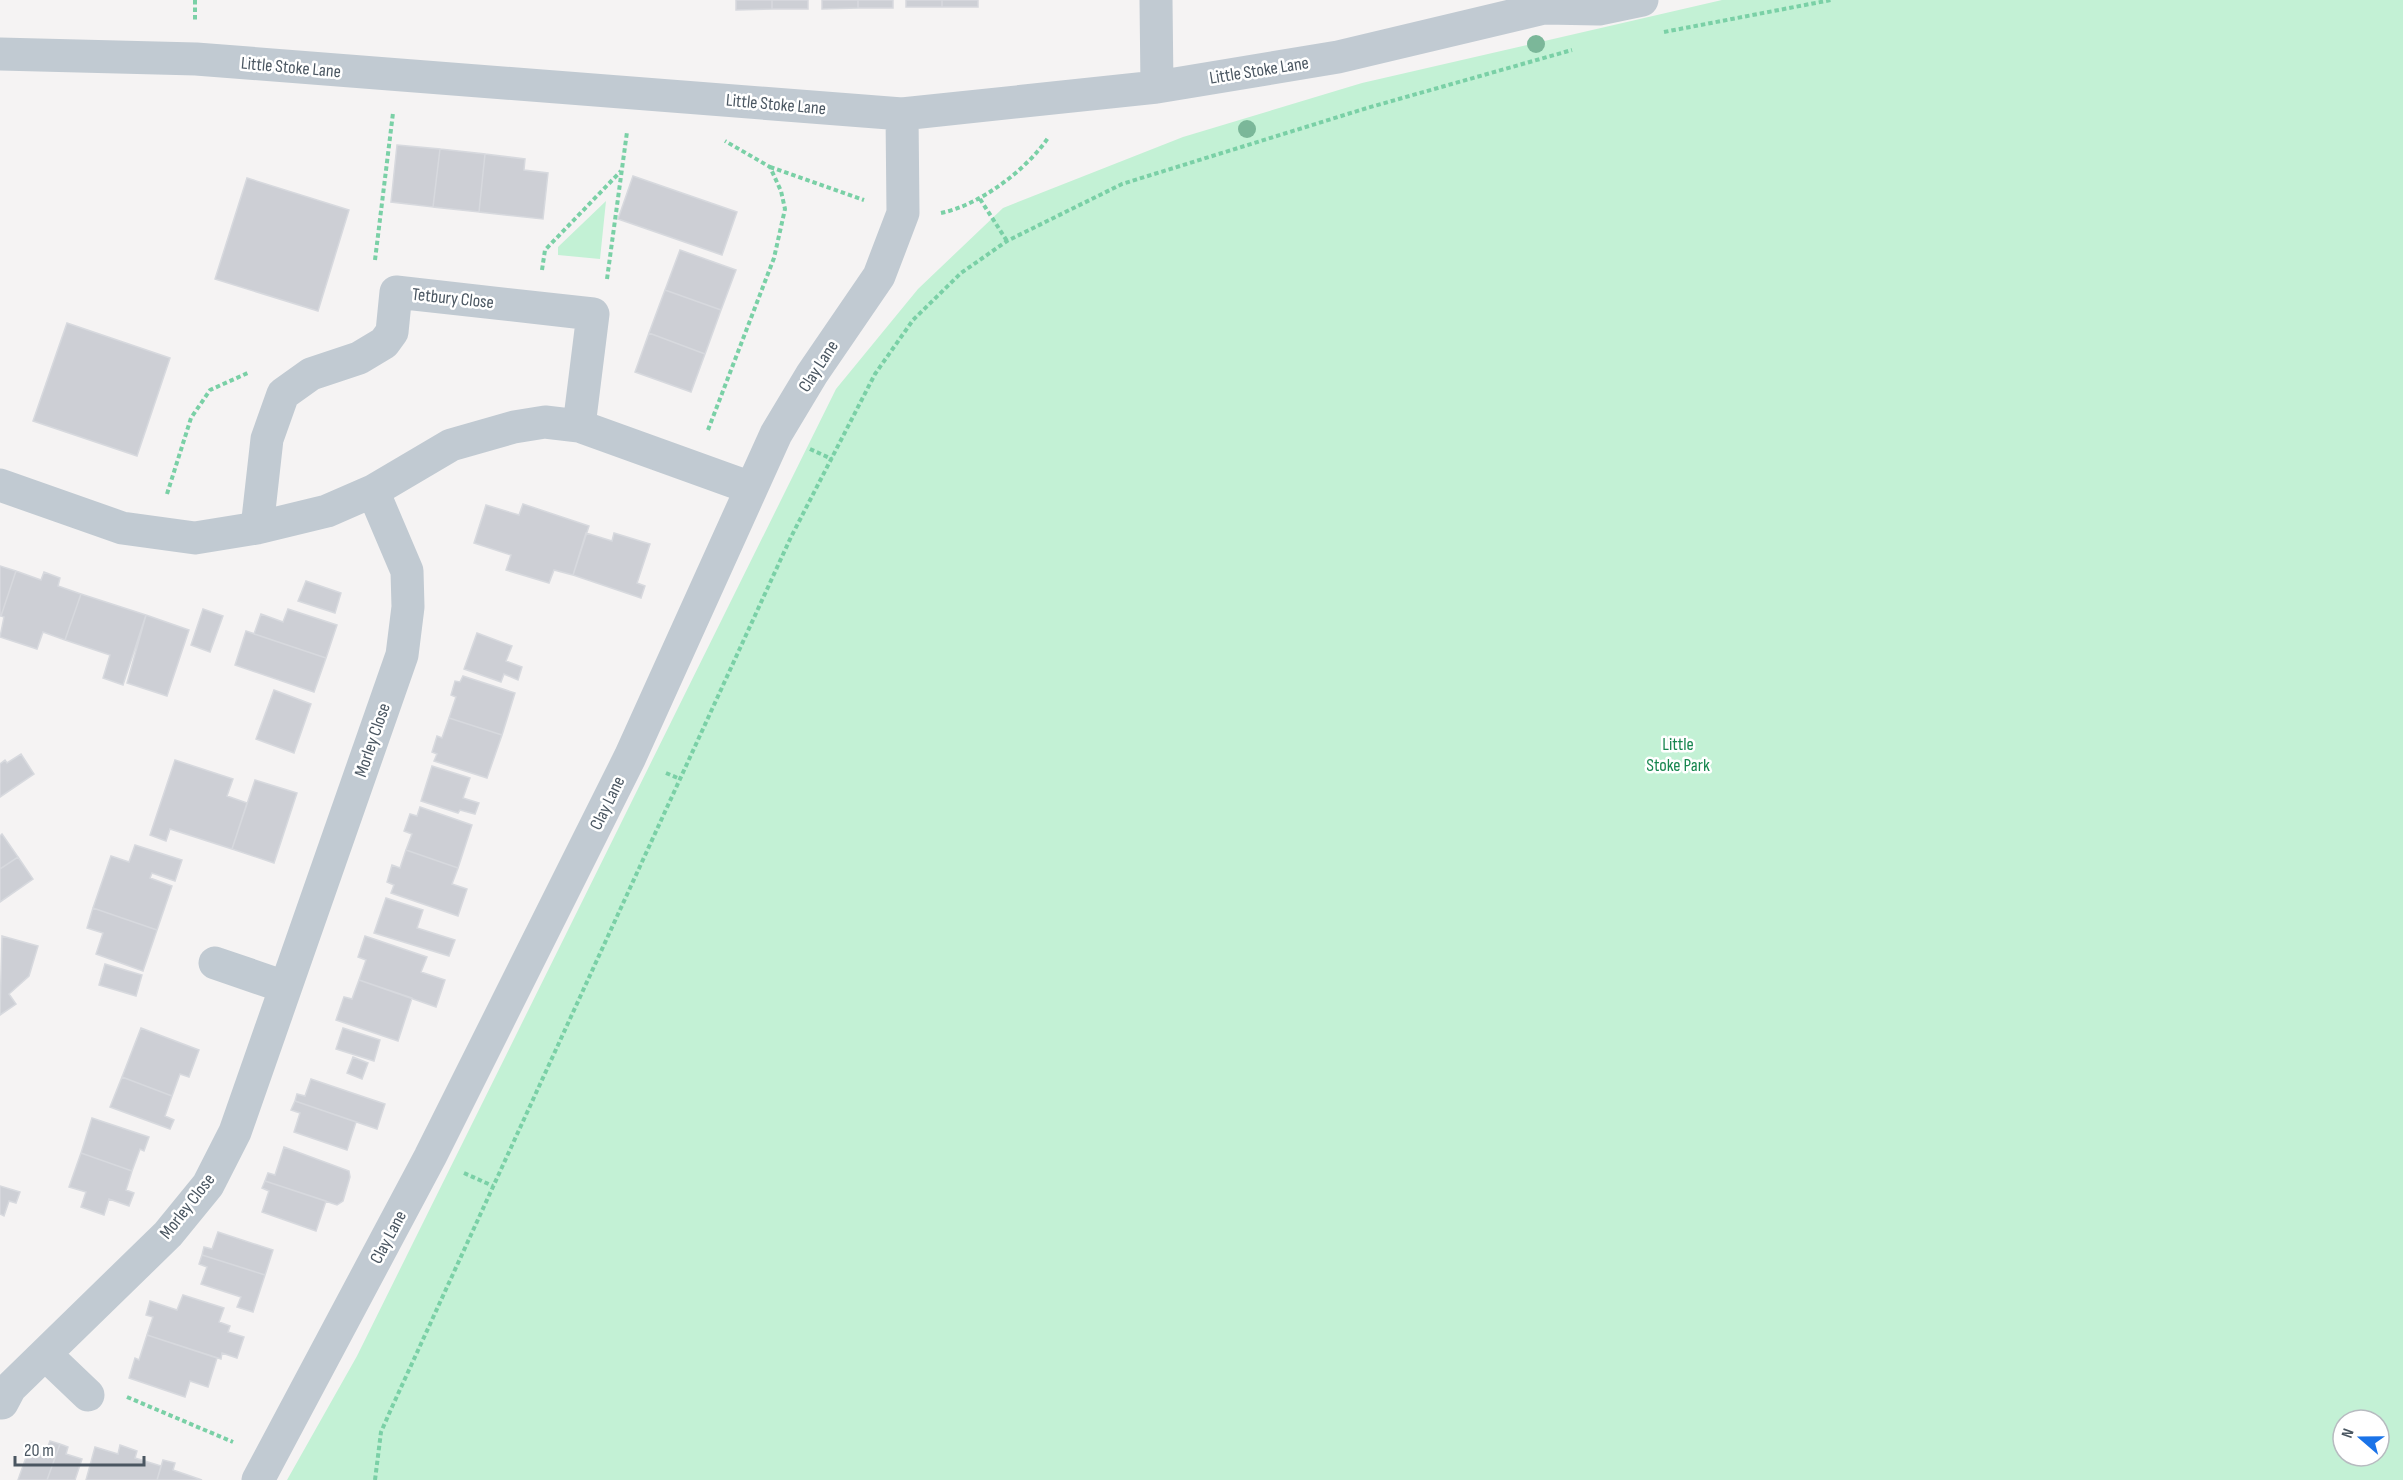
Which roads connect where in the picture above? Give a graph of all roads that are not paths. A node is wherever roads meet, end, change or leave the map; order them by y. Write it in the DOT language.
graph roads {
  1 [pos="1156,0"];
  2 [pos="1642,0"];
  3 [pos="1552,4"];
  4 [pos="0,54"];
  5 [pos="1157,87"];
  6 [pos="902,114"];
  7 [pos="579,426"];
  8 [pos="0,485"];
  9 [pos="751,488"];
  10 [pos="373,491"];
  11 [pos="257,528"];
  12 [pos="215,963"];
  13 [pos="285,987"];
  14 [pos="45,1354"];
  15 [pos="88,1395"];
  16 [pos="2,1403"];
  17 [pos="258,1480"];
  1 -- 5 [label="street"];
  2 -- 3 [label="street, Little Stoke Lane"];
  3 -- 5 [label="street, Little Stoke Lane"];
  4 -- 6 [label="street, Little Stoke Lane"];
  5 -- 6 [label="street, Little Stoke Lane"];
  6 -- 9 [label="street, Clay Lane"];
  7 -- 9 [label="street"];
  7 -- 10 [label="street"];
  7 -- 11 [label="street, Tetbury Close"];
  8 -- 11 [label="street"];
  9 -- 17 [label="street, Clay Lane"];
  10 -- 11 [label="street"];
  10 -- 13 [label="street, Morley Close"];
  12 -- 13 [label="street"];
  13 -- 14 [label="street, Morley Close"];
  14 -- 15 [label="street"];
  14 -- 16 [label="street, Morley Close"];
}
